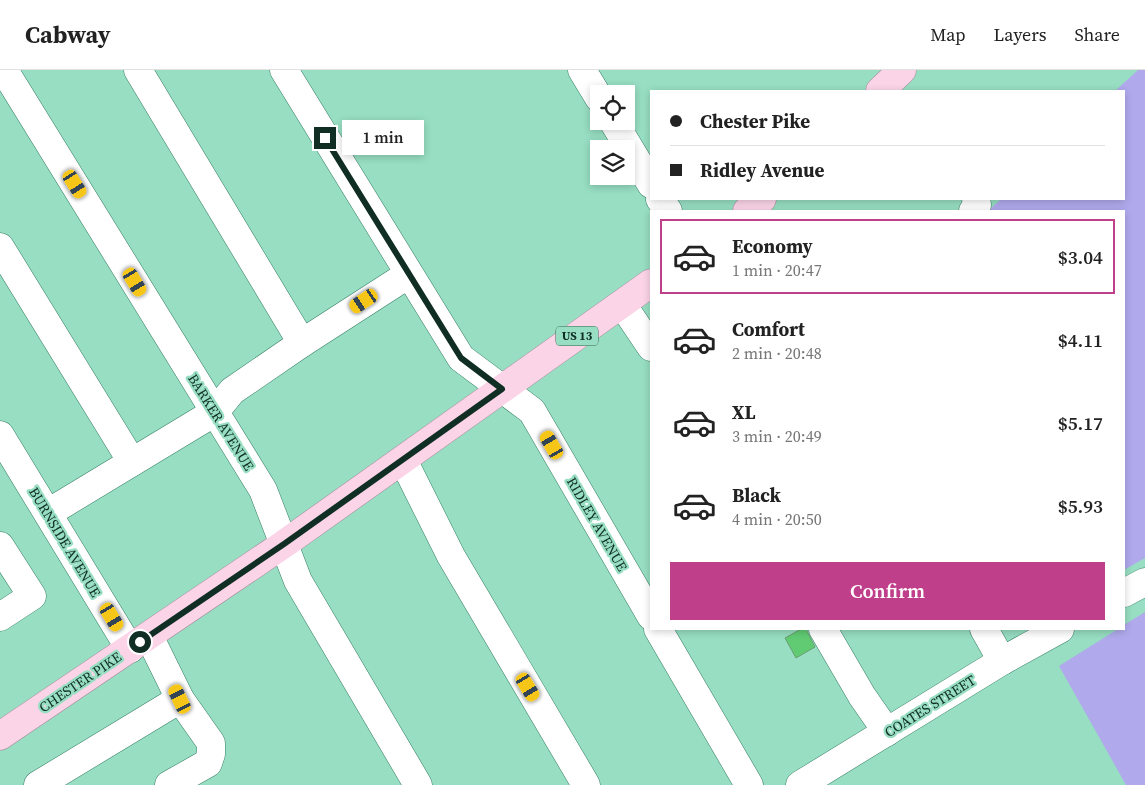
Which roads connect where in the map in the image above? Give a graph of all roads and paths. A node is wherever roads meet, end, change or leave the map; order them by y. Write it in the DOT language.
graph roads {
  1 [pos="4,70"];
  2 [pos="138,70"];
  3 [pos="284,70"];
  4 [pos="582,70"];
  5 [pos="591,85"];
  6 [pos="618,130"];
  7 [pos="650,182"];
  8 [pos="761,200"];
  9 [pos="748,210"];
  10 [pos="0,247"];
  11 [pos="409,274"];
  12 [pos="650,284"];
  13 [pos="622,304"];
  14 [pos="302,342"];
  15 [pos="650,346"];
  16 [pos="502,389"];
  17 [pos="215,412"];
  18 [pos="0,435"];
  19 [pos="403,460"];
  20 [pos="132,462"];
  21 [pos="48,513"];
  22 [pos="284,544"];
  23 [pos="0,546"];
  24 [pos="1145,582"];
  25 [pos="1125,592"];
  26 [pos="650,614"];
  27 [pos="0,617"];
  28 [pos="659,630"];
  29 [pos="824,630"];
  30 [pos="985,630"];
  31 [pos="1058,630"];
  32 [pos="140,642"];
  33 [pos="1002,661"];
  34 [pos="180,699"];
  35 [pos="887,732"];
  36 [pos="0,736"];
  37 [pos="38,785"];
  38 [pos="169,785"];
  39 [pos="418,785"];
  40 [pos="586,785"];
  41 [pos="749,785"];
  42 [pos="800,785"];
  1 -- 17 [label="street, BARKER AVENUE"];
  2 -- 14 [label="street"];
  3 -- 11 [label="street, RIDLEY AVENUE"];
  4 -- 5 [label="street"];
  6 -- 7 [label="street"];
  8 -- 9 [label="main road"];
  10 -- 20 [label="street"];
  11 -- 14 [label="street"];
  11 -- 16 [label="street, RIDLEY AVENUE"];
  12 -- 13 [label="main road, CHESTER PIKE / US 13"];
  13 -- 15 [label="street"];
  13 -- 16 [label="main road, CHESTER PIKE / US 13"];
  14 -- 17 [label="street"];
  16 -- 19 [label="main road, CHESTER PIKE / US 13"];
  16 -- 26 [label="street, RIDLEY AVENUE"];
  17 -- 20 [label="street"];
  17 -- 22 [label="street, BARKER AVENUE"];
  18 -- 21 [label="street, BURNSIDE AVENUE"];
  19 -- 22 [label="main road, CHESTER PIKE / US 13"];
  19 -- 40 [label="street"];
  20 -- 21 [label="street"];
  21 -- 32 [label="street, BURNSIDE AVENUE"];
  22 -- 32 [label="main road, CHESTER PIKE / US 13"];
  22 -- 39 [label="street, BARKER AVENUE"];
  23 -- 27 [label="street"];
  24 -- 25 [label="street"];
  28 -- 41 [label="street"];
  29 -- 35 [label="street"];
  30 -- 33 [label="street"];
  31 -- 33 [label="street, COATES STREET"];
  32 -- 34 [label="street, BURNSIDE AVENUE"];
  32 -- 36 [label="main road, CHESTER PIKE / US 13"];
  33 -- 35 [label="street, COATES STREET"];
  34 -- 37 [label="street"];
  34 -- 38 [label="street, BURNSIDE AVENUE"];
  35 -- 42 [label="street, COATES STREET"];
}
